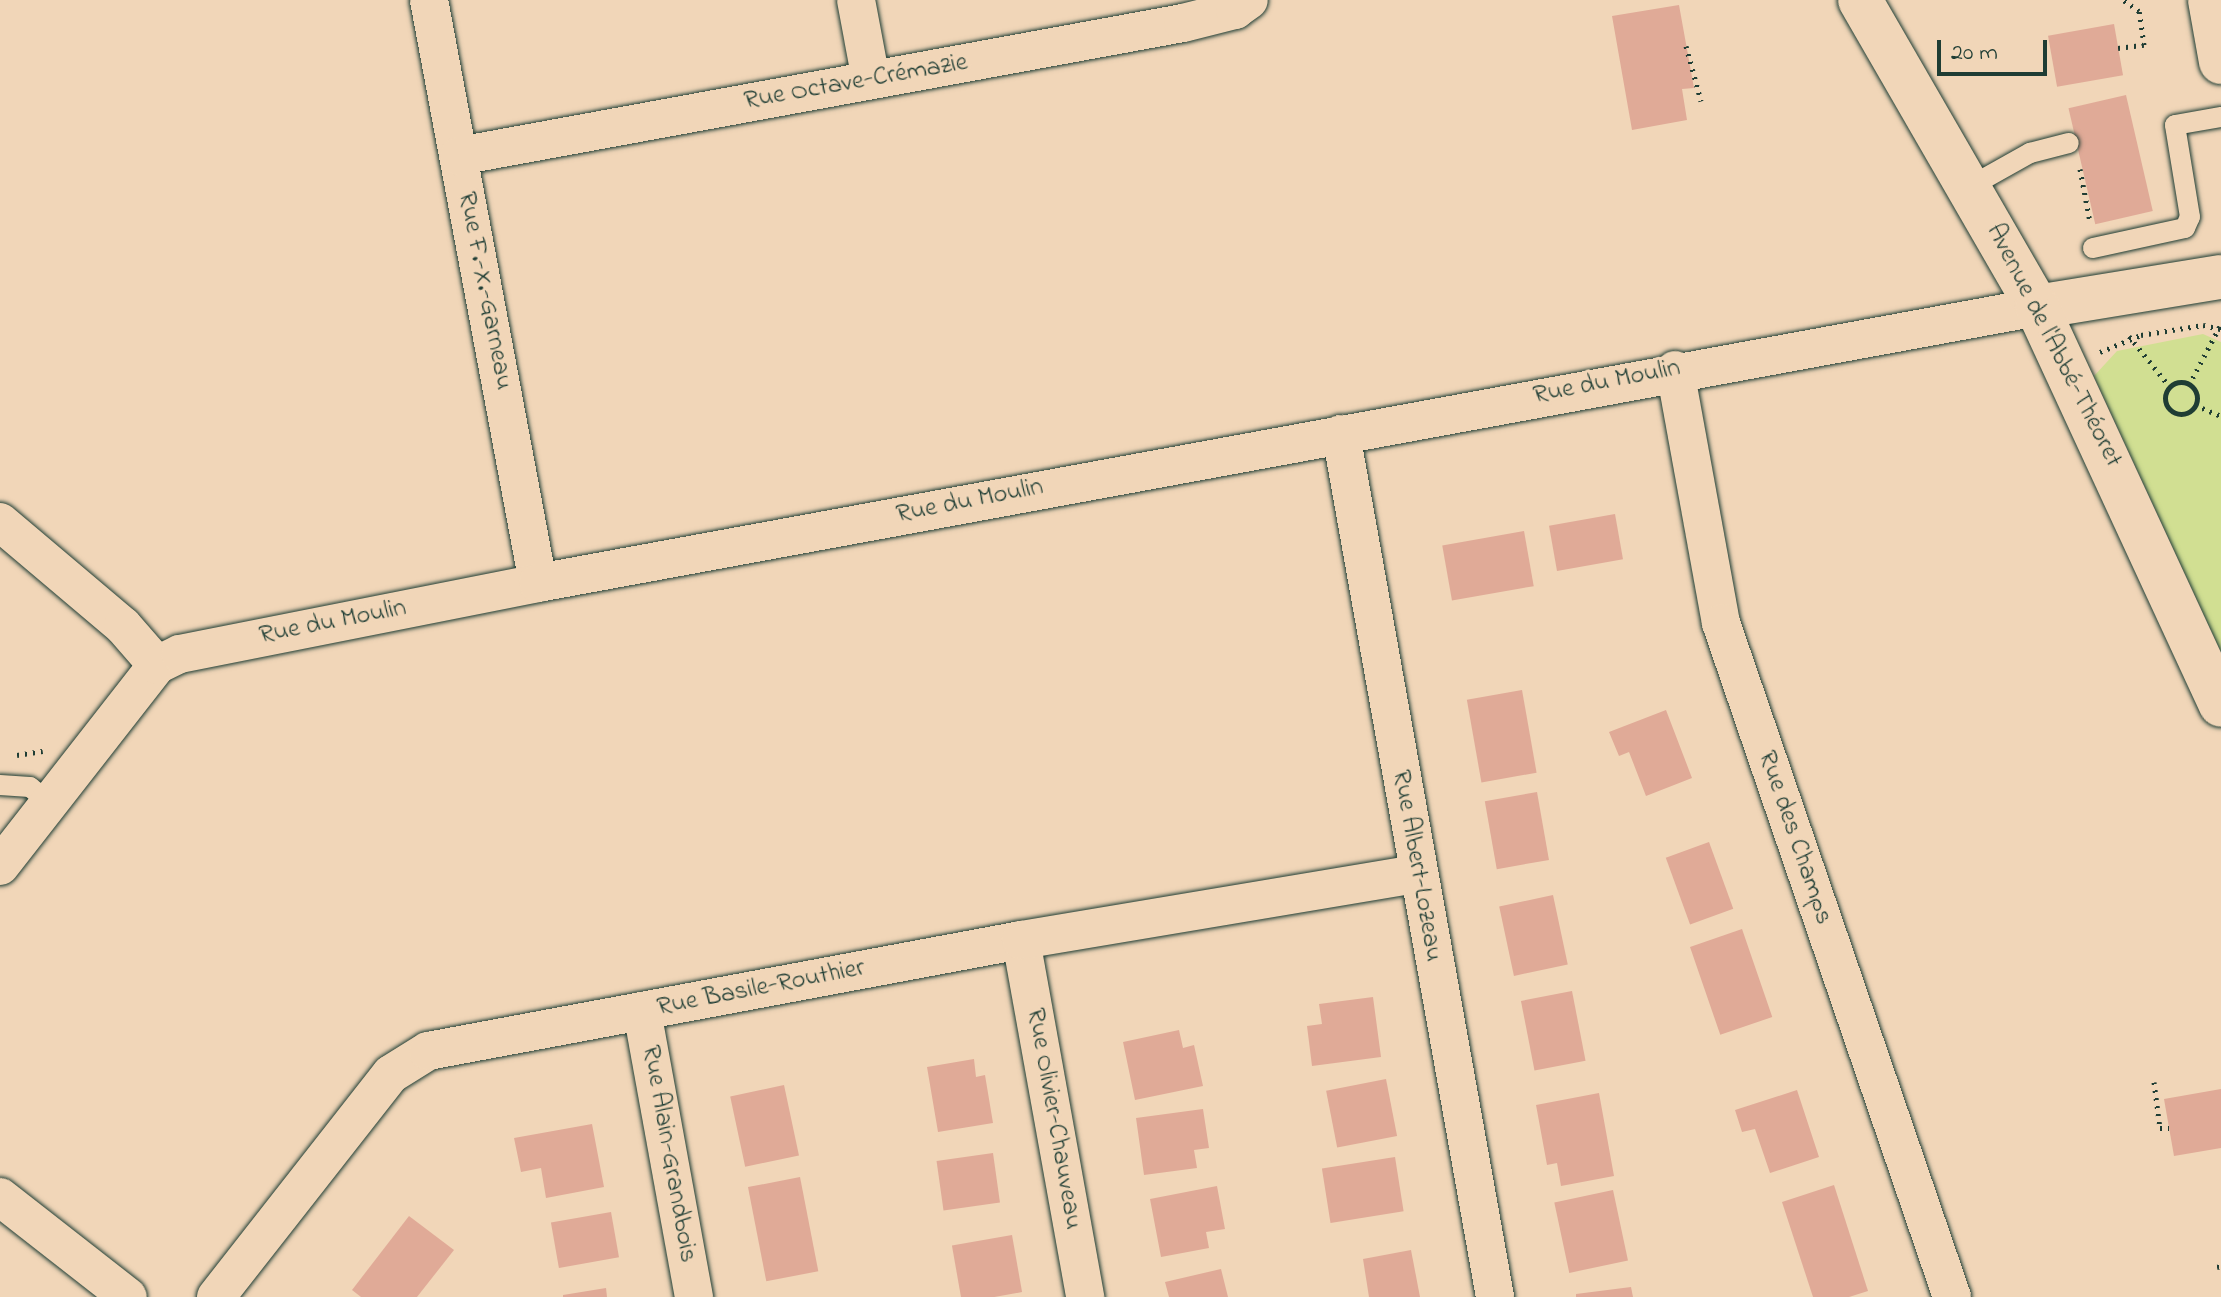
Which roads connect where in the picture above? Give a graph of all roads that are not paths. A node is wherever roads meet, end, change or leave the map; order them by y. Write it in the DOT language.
graph roads {
  1 [pos="429,0"];
  2 [pos="856,0"];
  3 [pos="1249,0"];
  4 [pos="1860,0"];
  5 [pos="2210,0"];
  6 [pos="2221,62"];
  7 [pos="871,80"];
  8 [pos="2221,117"];
  9 [pos="2069,143"];
  10 [pos="459,156"];
  11 [pos="1971,186"];
  12 [pos="2100,247"];
  13 [pos="2221,277"];
  14 [pos="2037,307"];
  15 [pos="1675,370"];
  16 [pos="1341,434"];
  17 [pos="0,522"];
  18 [pos="538,583"];
  19 [pos="157,665"];
  20 [pos="2221,705"];
  21 [pos="0,785"];
  22 [pos="50,803"];
  23 [pos="0,866"];
  24 [pos="1417,874"];
  25 [pos="1021,940"];
  26 [pos="642,1011"];
  27 [pos="0,1197"];
  28 [pos="128,1297"];
  29 [pos="216,1297"];
  30 [pos="694,1297"];
  31 [pos="1085,1297"];
  32 [pos="1495,1297"];
  33 [pos="1952,1297"];
  1 -- 10 [label="street, Rue F.-X.-Garneau"];
  2 -- 7 [label="street"];
  3 -- 7 [label="street, Rue Octave-Crémazie"];
  4 -- 11 [label="main road, Avenue de l'Abbé-Théoret"];
  5 -- 6 [label="main road"];
  7 -- 10 [label="street, Rue Octave-Crémazie"];
  8 -- 12 [label="lane"];
  9 -- 11 [label="lane"];
  10 -- 18 [label="street, Rue F.-X.-Garneau"];
  11 -- 14 [label="main road, Avenue de l'Abbé-Théoret"];
  13 -- 14 [label="main road"];
  14 -- 15 [label="street, Rue du Moulin"];
  14 -- 20 [label="main road, Avenue de l'Abbé-Théoret"];
  15 -- 16 [label="street, Rue du Moulin"];
  15 -- 33 [label="street, Rue des Champs"];
  16 -- 18 [label="street, Rue du Moulin"];
  16 -- 24 [label="street, Rue Albert-Lozeau"];
  17 -- 19 [label="street"];
  18 -- 19 [label="street, Rue du Moulin"];
  19 -- 22 [label="street"];
  21 -- 22 [label="lane"];
  22 -- 23 [label="street"];
  24 -- 25 [label="street, Rue Basile-Routhier"];
  24 -- 32 [label="street, Rue Albert-Lozeau"];
  25 -- 26 [label="street, Rue Basile-Routhier"];
  25 -- 31 [label="street, Rue Olivier-Chauveau"];
  26 -- 29 [label="street, Rue Basile-Routhier"];
  26 -- 30 [label="street, Rue Alain-Grandbois"];
  27 -- 28 [label="street"];
}
